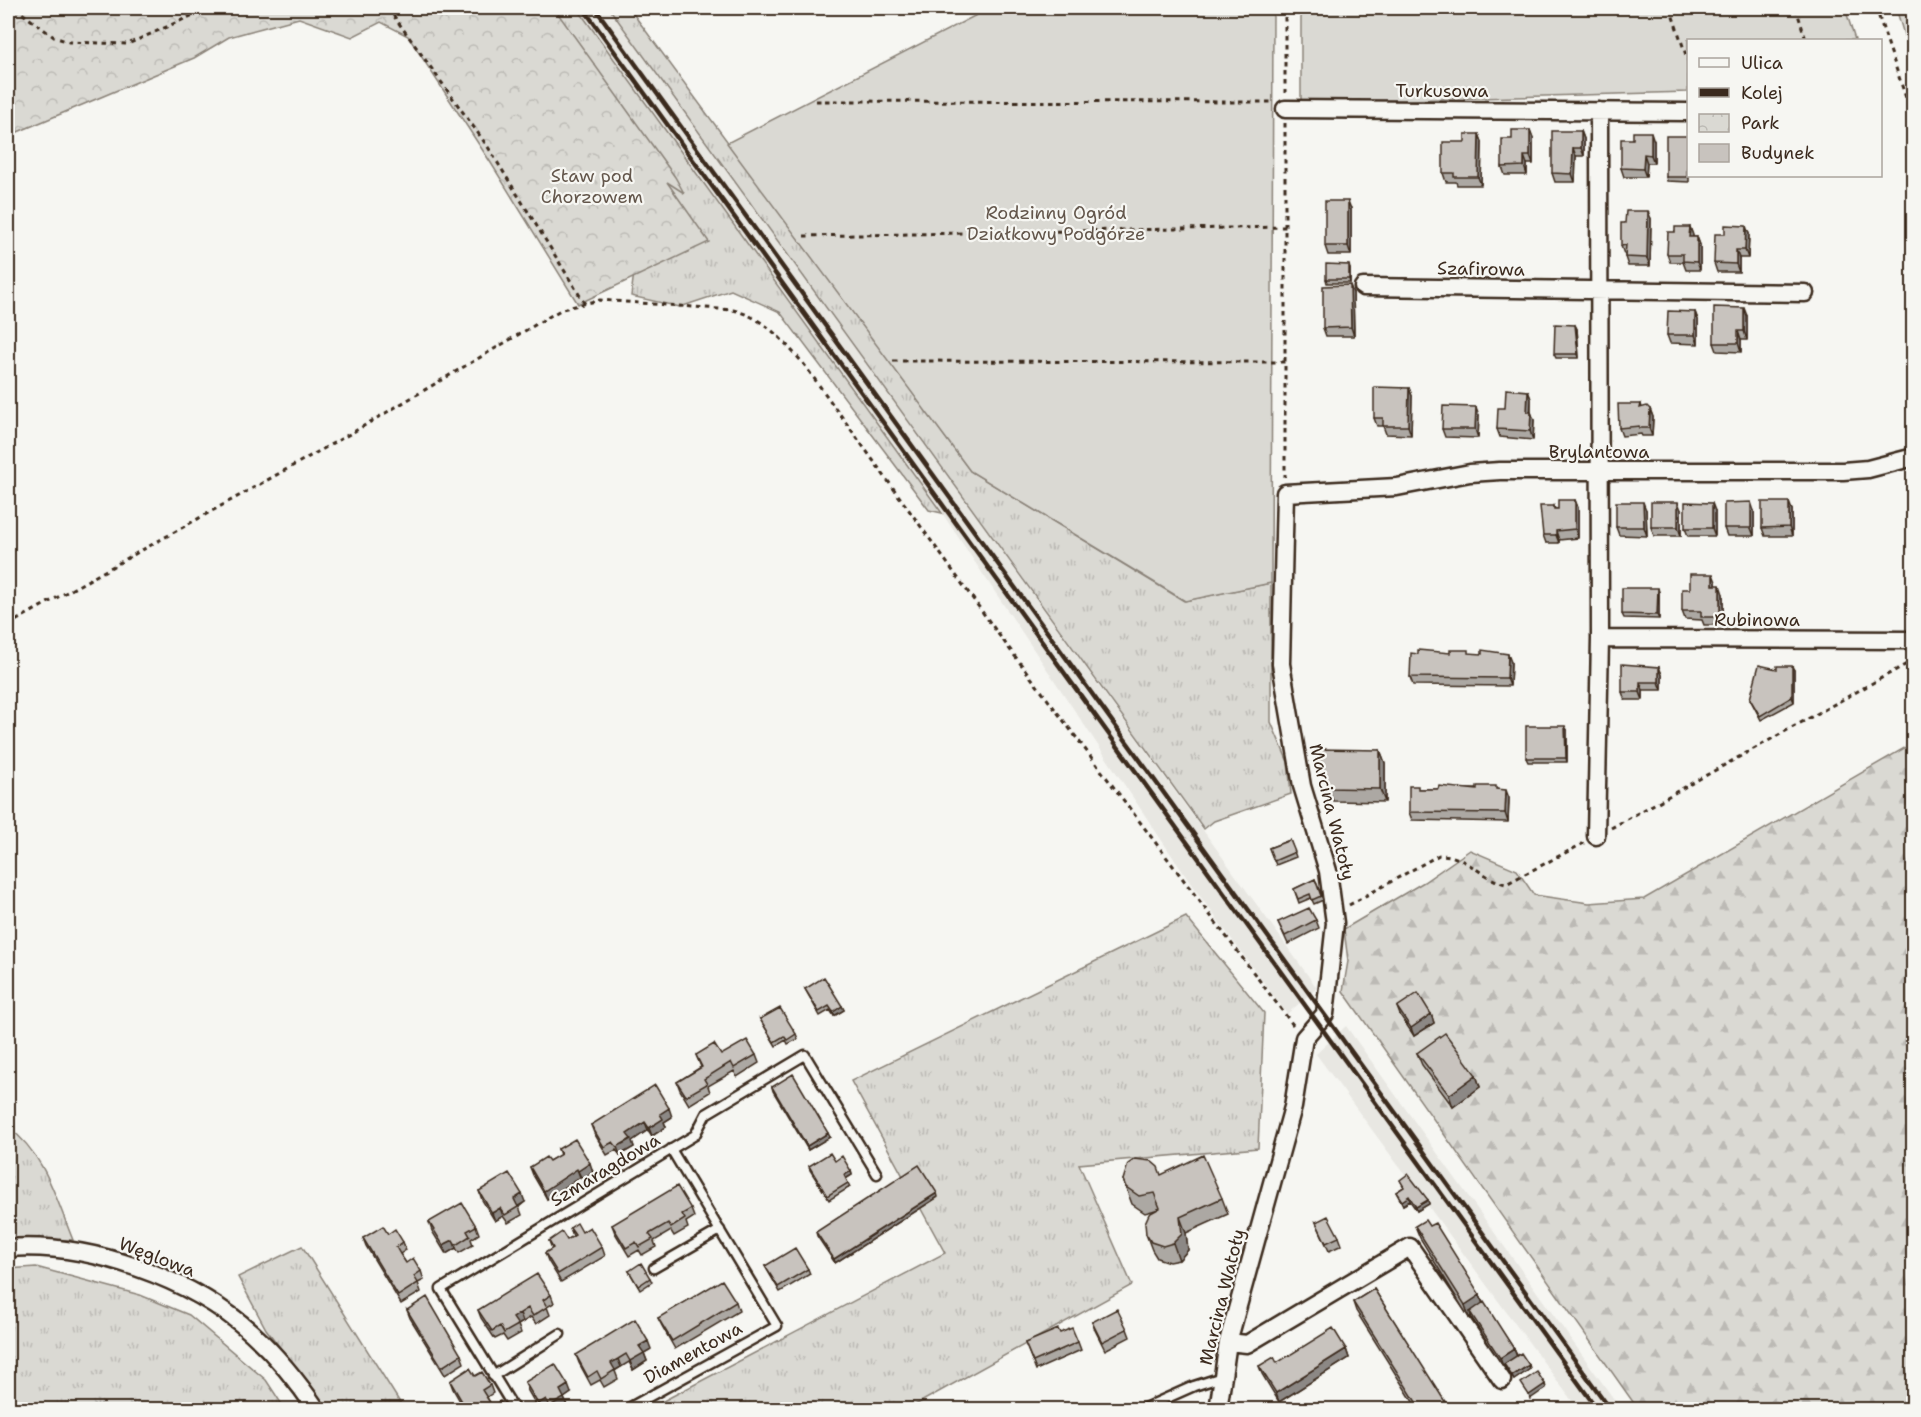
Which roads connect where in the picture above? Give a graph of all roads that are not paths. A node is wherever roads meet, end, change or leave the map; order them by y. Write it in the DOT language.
graph roads {
  1 [pos="1285,106"];
  2 [pos="1599,111"];
  3 [pos="1687,112"];
  4 [pos="1363,287"];
  5 [pos="1599,290"];
  6 [pos="1805,293"];
  7 [pos="1914,457"];
  8 [pos="1600,471"];
  9 [pos="1285,493"];
  10 [pos="1600,639"];
  11 [pos="1914,640"];
  12 [pos="1596,836"];
  13 [pos="671,1149"];
  14 [pos="877,1174"];
  15 [pos="720,1230"];
  16 [pos="8,1248"];
  17 [pos="654,1268"];
  18 [pos="560,1335"];
  19 [pos="1227,1342"];
  20 [pos="493,1376"];
  21 [pos="1222,1377"];
  22 [pos="1502,1380"];
  23 [pos="317,1410"];
  24 [pos="515,1410"];
  25 [pos="625,1410"];
  26 [pos="1140,1410"];
  27 [pos="1218,1410"];
  1 -- 2 [label="street, Turkusowa"];
  2 -- 3 [label="street, Turkusowa"];
  2 -- 5 [label="street"];
  4 -- 5 [label="street, Szafirowa"];
  5 -- 6 [label="street, Szafirowa"];
  5 -- 8 [label="street"];
  7 -- 8 [label="street, Brylantowa"];
  8 -- 9 [label="street, Brylantowa"];
  8 -- 10 [label="street"];
  9 -- 19 [label="street, Marcina Watoły"];
  10 -- 11 [label="street, Rubinowa"];
  10 -- 12 [label="street"];
  13 -- 14 [label="lane, Szmaragdowa"];
  13 -- 15 [label="lane"];
  13 -- 20 [label="lane, Szmaragdowa"];
  15 -- 17 [label="lane"];
  15 -- 25 [label="lane, Diamentowa"];
  16 -- 23 [label="street, Węglowa"];
  18 -- 20 [label="lane"];
  19 -- 21 [label="street, Marcina Watoły"];
  19 -- 22 [label="street"];
  20 -- 24 [label="lane"];
  21 -- 26 [label="lane"];
  21 -- 27 [label="street, Marcina Watoły"];
}
